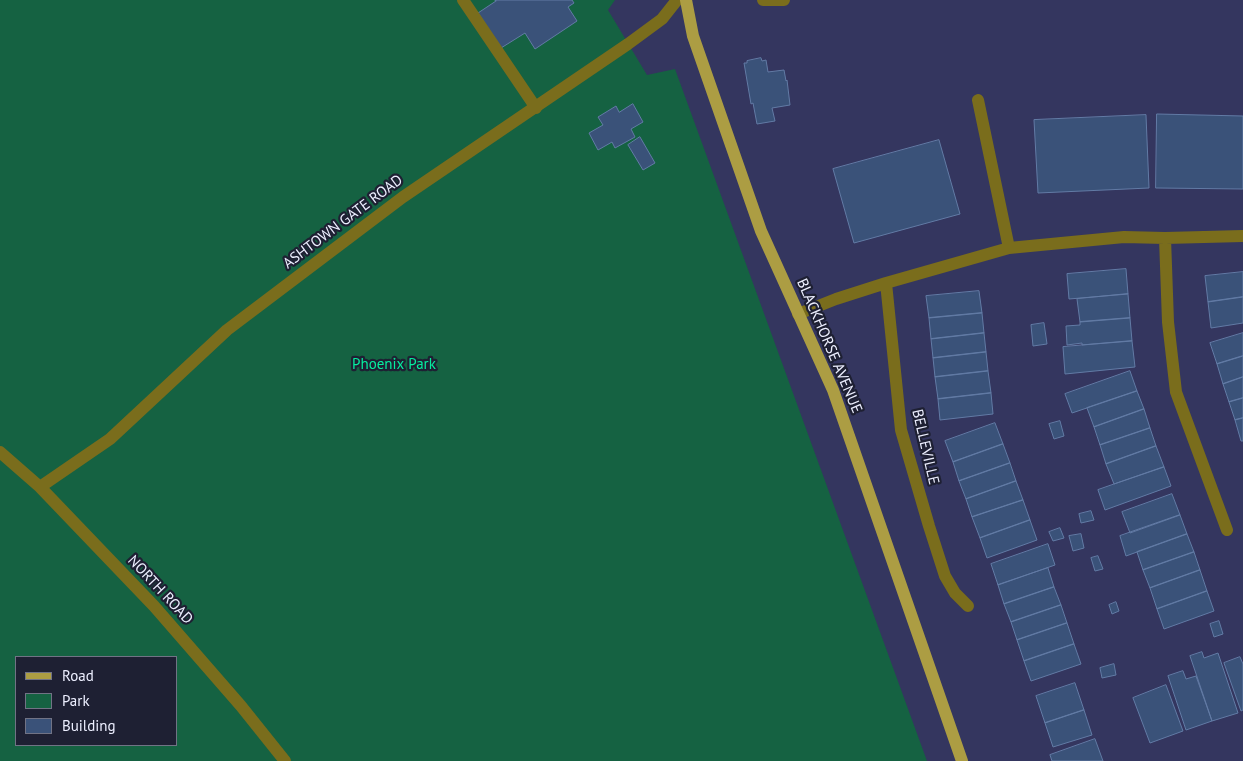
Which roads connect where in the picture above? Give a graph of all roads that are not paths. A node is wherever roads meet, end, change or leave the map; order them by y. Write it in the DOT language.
graph roads {
  1 [pos="463,0"];
  2 [pos="677,0"];
  3 [pos="686,0"];
  4 [pos="763,0"];
  5 [pos="784,0"];
  6 [pos="978,100"];
  7 [pos="536,108"];
  8 [pos="1243,236"];
  9 [pos="1165,238"];
  10 [pos="1009,248"];
  11 [pos="886,283"];
  12 [pos="798,314"];
  13 [pos="0,452"];
  14 [pos="40,487"];
  15 [pos="1227,530"];
  16 [pos="968,606"];
  17 [pos="285,761"];
  18 [pos="962,761"];
  1 -- 7 [label="street"];
  2 -- 7 [label="street, ASHTOWN GATE ROAD"];
  3 -- 12 [label="main road, BLACKHORSE AVENUE"];
  4 -- 5 [label="street"];
  6 -- 10 [label="street"];
  7 -- 14 [label="street, ASHTOWN GATE ROAD"];
  8 -- 9 [label="street"];
  9 -- 10 [label="street"];
  9 -- 15 [label="street"];
  10 -- 11 [label="street"];
  11 -- 12 [label="street"];
  11 -- 16 [label="street, BELLEVILLE"];
  12 -- 18 [label="main road, BLACKHORSE AVENUE"];
  13 -- 14 [label="street, NORTH ROAD"];
  14 -- 17 [label="street, NORTH ROAD"];
}
